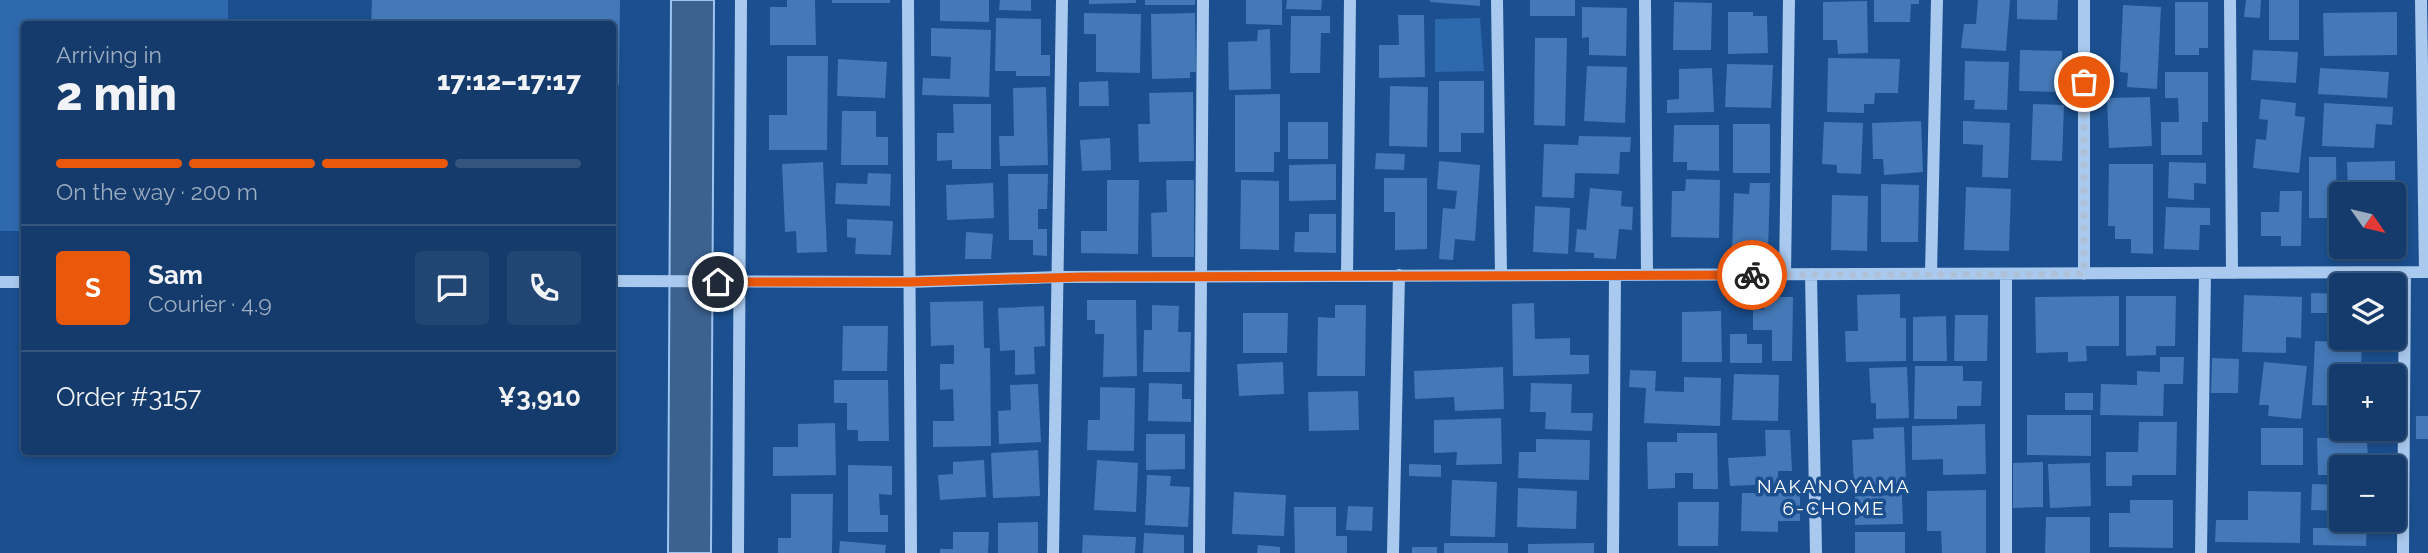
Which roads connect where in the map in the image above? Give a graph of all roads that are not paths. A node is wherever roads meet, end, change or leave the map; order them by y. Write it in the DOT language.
graph roads {
  1 [pos="741,0"];
  2 [pos="908,0"];
  3 [pos="1062,0"];
  4 [pos="1203,0"];
  5 [pos="1350,0"];
  6 [pos="1497,0"];
  7 [pos="1645,0"];
  8 [pos="1789,0"];
  9 [pos="1937,0"];
  10 [pos="2084,0"];
  11 [pos="2230,0"];
  12 [pos="2421,0"];
  13 [pos="2426,272"];
  14 [pos="2205,273"];
  15 [pos="2232,273"];
  16 [pos="2329,273"];
  17 [pos="2406,273"];
  18 [pos="1811,274"];
  19 [pos="1931,274"];
  20 [pos="2006,274"];
  21 [pos="2084,274"];
  22 [pos="1399,275"];
  23 [pos="1501,275"];
  24 [pos="1615,275"];
  25 [pos="1647,275"];
  26 [pos="1785,275"];
  27 [pos="1201,276"];
  28 [pos="1347,276"];
  29 [pos="1058,277"];
  30 [pos="616,281"];
  31 [pos="0,282"];
  32 [pos="21,282"];
  33 [pos="740,282"];
  34 [pos="910,282"];
  35 [pos="2405,350"];
  36 [pos="737,553"];
  37 [pos="911,553"];
  38 [pos="1053,553"];
  39 [pos="1199,553"];
  40 [pos="1392,553"];
  41 [pos="1613,553"];
  42 [pos="1816,553"];
  43 [pos="2006,553"];
  44 [pos="2201,553"];
  45 [pos="2403,553"];
  1 -- 33 [label="street"];
  2 -- 34 [label="street"];
  3 -- 29 [label="street"];
  4 -- 27 [label="street"];
  5 -- 28 [label="street"];
  6 -- 23 [label="street"];
  7 -- 25 [label="street"];
  8 -- 26 [label="street"];
  9 -- 19 [label="street"];
  10 -- 21 [label="street"];
  11 -- 15 [label="street"];
  12 -- 13 [label="street"];
  13 -- 17 [label="street"];
  14 -- 15 [label="street"];
  14 -- 21 [label="street"];
  14 -- 44 [label="street"];
  15 -- 16 [label="street"];
  18 -- 19 [label="street"];
  18 -- 26 [label="street"];
  18 -- 42 [label="street"];
  19 -- 20 [label="street"];
  20 -- 21 [label="street"];
  20 -- 43 [label="street"];
  22 -- 23 [label="street"];
  22 -- 28 [label="street"];
  22 -- 40 [label="street"];
  23 -- 24 [label="street"];
  24 -- 25 [label="street"];
  24 -- 41 [label="street"];
  25 -- 26 [label="street"];
  27 -- 28 [label="street"];
  27 -- 29 [label="street"];
  27 -- 39 [label="street"];
  29 -- 34 [label="street"];
  29 -- 38 [label="street"];
  30 -- 33 [label="street"];
  31 -- 32 [label="street"];
  33 -- 34 [label="street"];
  33 -- 36 [label="street"];
  34 -- 37 [label="street"];
  35 -- 45 [label="street"];
}
